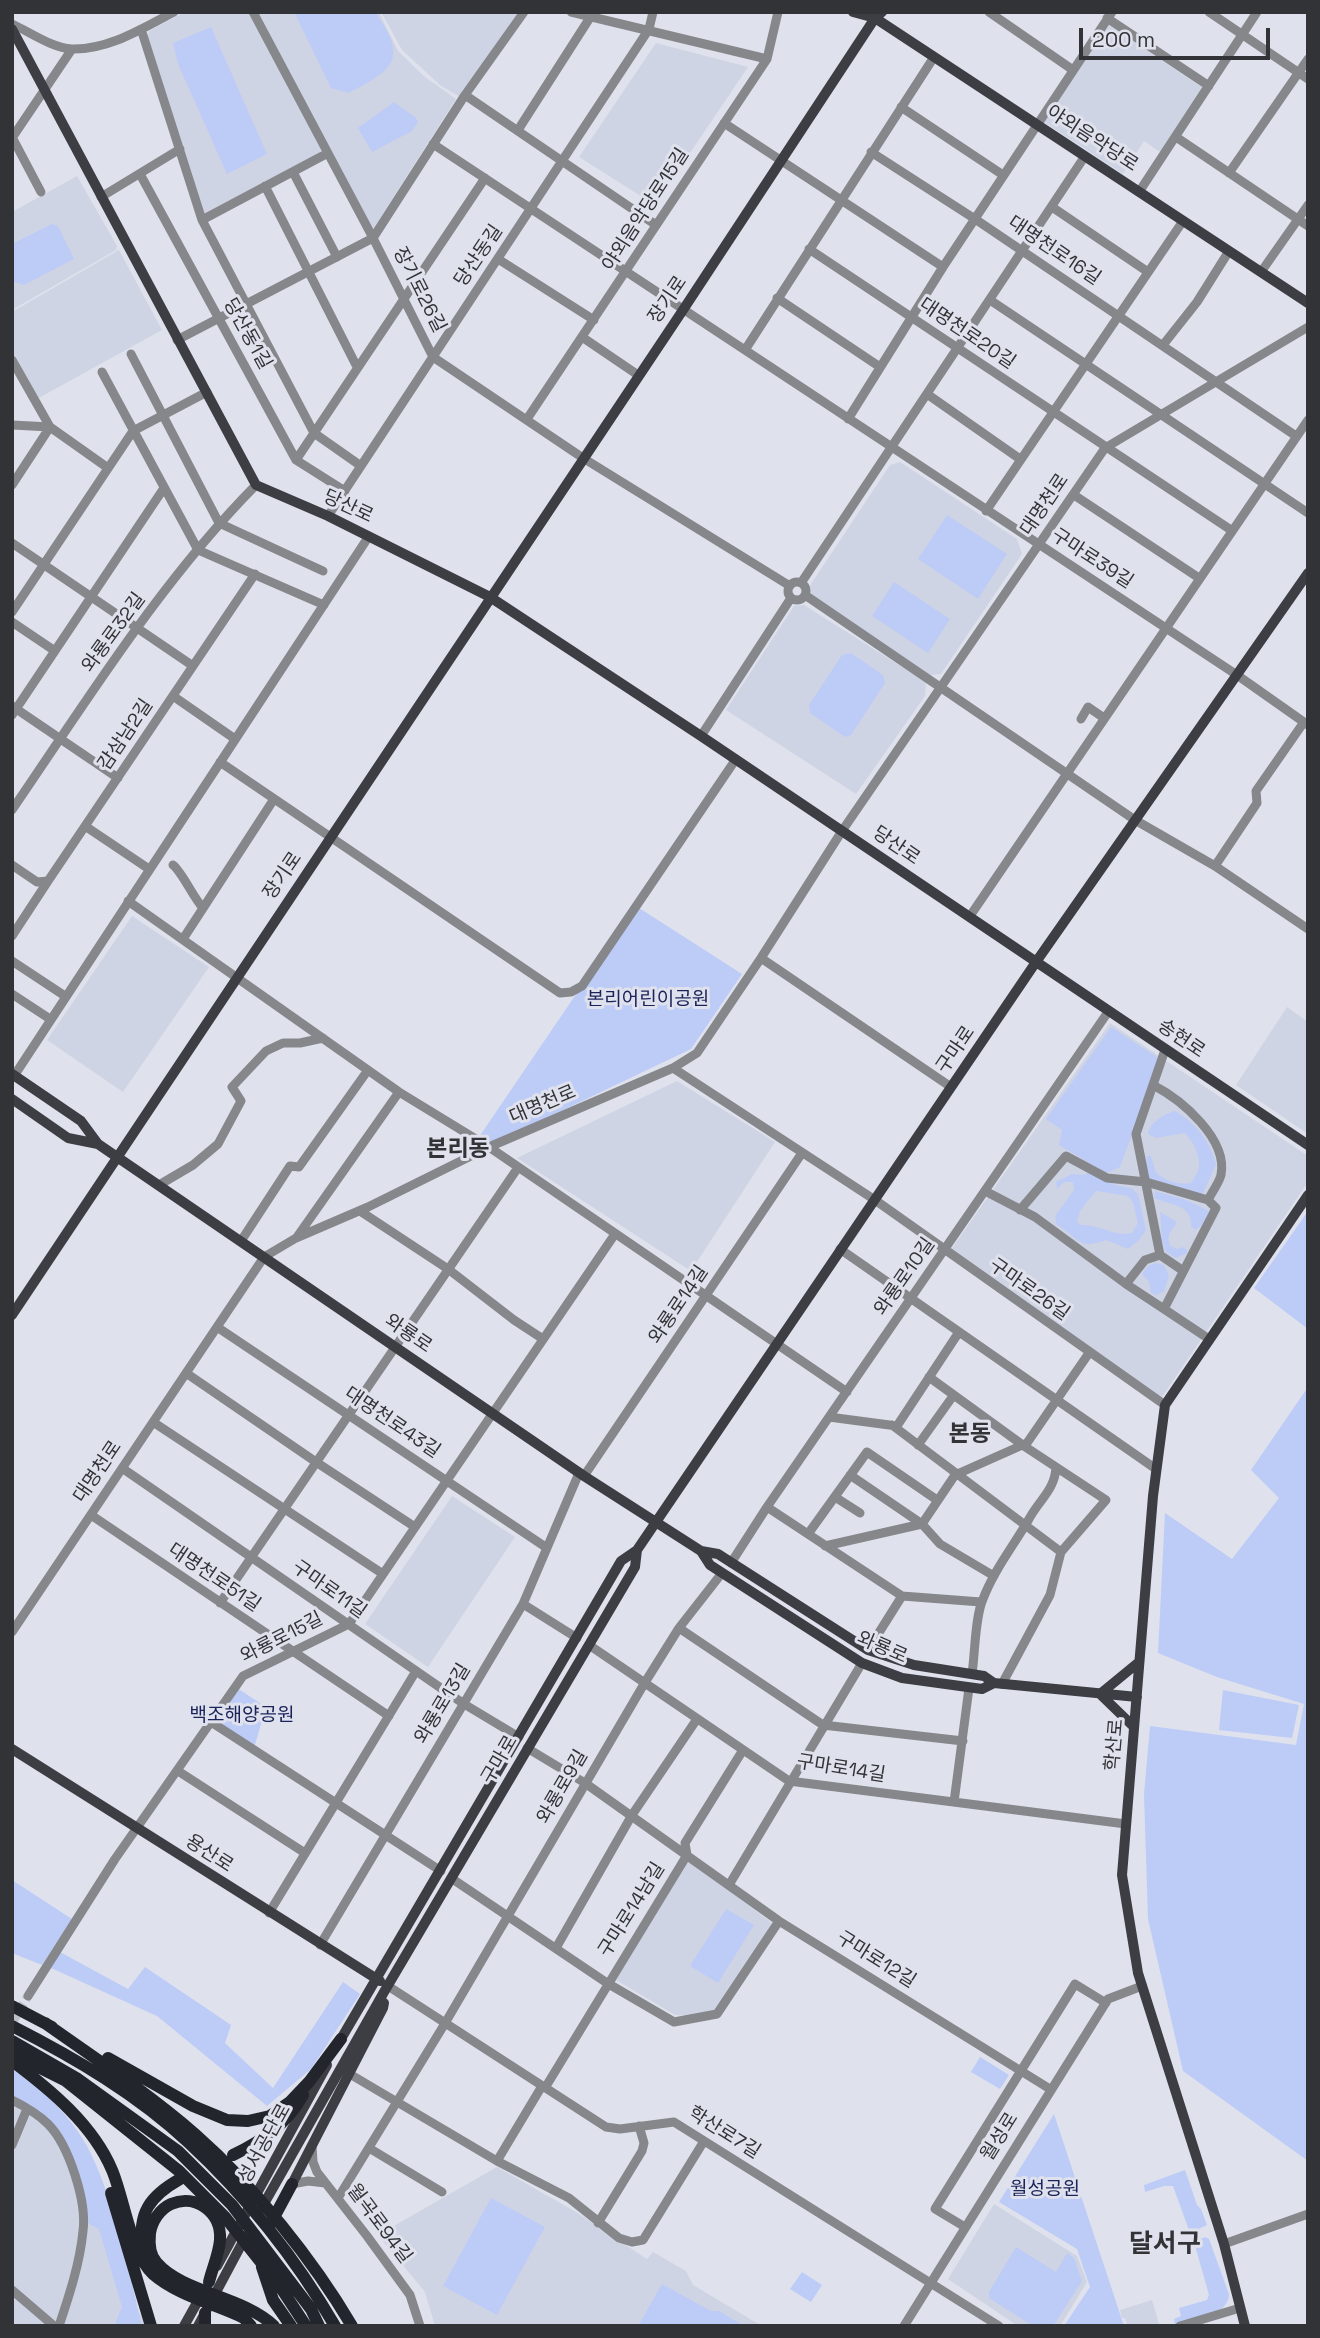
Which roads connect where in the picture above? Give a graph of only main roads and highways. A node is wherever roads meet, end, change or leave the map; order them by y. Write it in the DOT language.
graph roads {
  1 [pos="853,12"];
  2 [pos="878,15"];
  3 [pos="12,26"];
  4 [pos="1308,303"];
  5 [pos="1308,573"];
  6 [pos="490,597"];
  7 [pos="1037,962"];
  8 [pos="13,1075"];
  9 [pos="12,1099"];
  10 [pos="98,1144"];
  11 [pos="1308,1144"];
  12 [pos="118,1157"];
  13 [pos="1308,1195"];
  14 [pos="12,1315"];
  15 [pos="654,1520"];
  16 [pos="636,1550"];
  17 [pos="701,1551"];
  18 [pos="1139,1662"];
  19 [pos="998,1683"];
  20 [pos="1101,1694"];
  21 [pos="1137,1697"];
  22 [pos="1134,1727"];
  23 [pos="12,1749"];
  24 [pos="376,1979"];
  25 [pos="386,1989"];
  26 [pos="12,2006"];
  27 [pos="45,2023"];
  28 [pos="12,2026"];
  29 [pos="341,2039"];
  30 [pos="12,2041"];
  31 [pos="12,2054"];
  32 [pos="12,2062"];
  33 [pos="309,2082"];
  34 [pos="97,2146"];
  35 [pos="233,2155"];
  36 [pos="180,2179"];
  37 [pos="292,2184"];
  38 [pos="242,2188"];
  39 [pos="228,2211"];
  40 [pos="296,2256"];
  41 [pos="283,2280"];
  42 [pos="209,2281"];
  43 [pos="188,2289"];
  44 [pos="229,2306"];
  45 [pos="205,2320"];
  46 [pos="151,2326"];
  47 [pos="184,2326"];
  48 [pos="198,2326"];
  49 [pos="251,2326"];
  50 [pos="264,2326"];
  51 [pos="274,2326"];
  52 [pos="291,2326"];
  53 [pos="306,2326"];
  54 [pos="320,2326"];
  55 [pos="335,2326"];
  56 [pos="352,2326"];
  57 [pos="1245,2326"];
  1 -- 2 [label="main road, 야외음악당로"];
  2 -- 4 [label="main road, 야외음악당로"];
  2 -- 6 [label="main road, 장기로"];
  3 -- 6 [label="main road, 당산로"];
  5 -- 7 [label="main road, 구마로"];
  6 -- 7 [label="main road, 당산로"];
  6 -- 12 [label="main road, 장기로"];
  7 -- 11 [label="main road, 송현로"];
  7 -- 15 [label="main road, 구마로"];
  8 -- 10 [label="main road, 와룡로"];
  9 -- 10 [label="main road, 와룡로"];
  10 -- 12 [label="main road, 와룡로"];
  12 -- 14 [label="main road, 장기로"];
  12 -- 15 [label="main road, 와룡로"];
  13 -- 18 [label="main road, 학산로"];
  15 -- 16 [label="main road, 구마로"];
  15 -- 17 [label="main road, 와룡로"];
  16 -- 24 [label="main road, 구마로"];
  16 -- 25 [label="main road, 구마로"];
  17 -- 19 [label="main road, 와룡로"];
  17 -- 19 [label="main road, 와룡로"];
  18 -- 20 [label="main road"];
  18 -- 21 [label="main road, 학산로"];
  19 -- 20 [label="main road, 와룡로"];
  20 -- 21 [label="main road, 와룡로"];
  20 -- 22 [label="main road"];
  21 -- 22 [label="main road, 학산로"];
  22 -- 57 [label="main road, 학산로"];
  23 -- 24 [label="main road, 용산로"];
  24 -- 25 [label="main road, 용산로"];
  24 -- 29 [label="main road, 성서공단로"];
  25 -- 37 [label="main road"];
  25 -- 45 [label="main road, 성서공단로"];
  26 -- 27 [label="highway"];
  27 -- 33 [label="highway"];
  27 -- 38 [label="highway"];
  28 -- 38 [label="highway"];
  29 -- 33 [label="highway"];
  29 -- 42 [label="main road, 성서공단로"];
  30 -- 39 [label="highway"];
  31 -- 39 [label="highway"];
  32 -- 34 [label="highway"];
  33 -- 35 [label="highway"];
  34 -- 43 [label="highway"];
  34 -- 46 [label="highway"];
  36 -- 43 [label="highway"];
  37 -- 52 [label="highway"];
  38 -- 40 [label="highway"];
  39 -- 41 [label="highway"];
  40 -- 55 [label="highway"];
  40 -- 56 [label="highway"];
  41 -- 53 [label="highway"];
  41 -- 54 [label="highway"];
  42 -- 43 [label="highway"];
  42 -- 47 [label="main road, 성서공단로"];
  43 -- 44 [label="highway"];
  44 -- 49 [label="highway"];
  44 -- 50 [label="highway"];
  44 -- 51 [label="highway"];
  45 -- 48 [label="main road, 성서공단로"];
}
